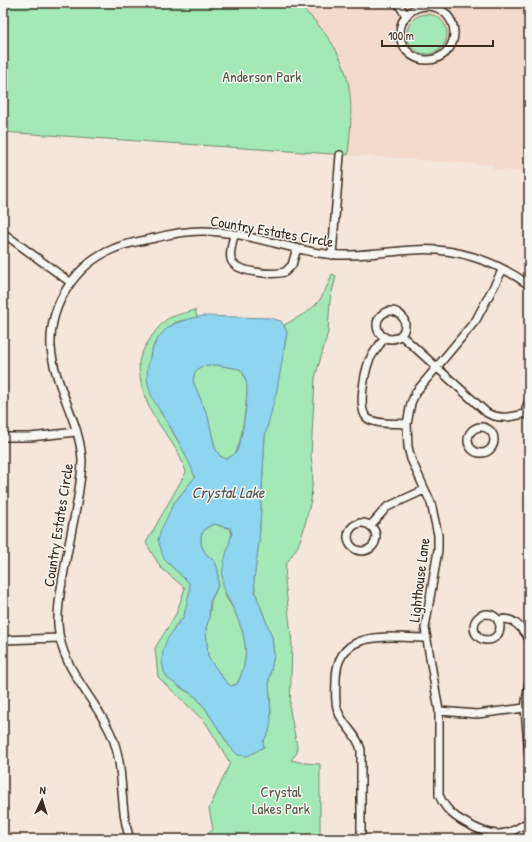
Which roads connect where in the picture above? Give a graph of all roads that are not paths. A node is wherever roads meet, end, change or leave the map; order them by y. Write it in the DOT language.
graph roads {
  1 [pos="398,3"];
  2 [pos="415,5"];
  3 [pos="406,16"];
  4 [pos="340,155"];
  5 [pos="3,233"];
  6 [pos="234,234"];
  7 [pos="297,248"];
  8 [pos="332,255"];
  9 [pos="503,268"];
  10 [pos="70,282"];
  11 [pos="529,285"];
  12 [pos="401,335"];
  13 [pos="385,337"];
  14 [pos="436,367"];
  15 [pos="529,401"];
  16 [pos="528,415"];
  17 [pos="492,416"];
  18 [pos="406,424"];
  19 [pos="487,428"];
  20 [pos="76,432"];
  21 [pos="3,437"];
  22 [pos="424,490"];
  23 [pos="370,526"];
  24 [pos="498,620"];
  25 [pos="60,638"];
  26 [pos="426,638"];
  27 [pos="3,640"];
  28 [pos="529,640"];
  29 [pos="529,682"];
  30 [pos="525,708"];
  31 [pos="439,711"];
  32 [pos="529,756"];
  33 [pos="529,821"];
  34 [pos="480,836"];
  35 [pos="130,839"];
  36 [pos="362,839"];
  1 -- 3 [label="street"];
  2 -- 3 [label="street"];
  2 -- 3 [label="street"];
  4 -- 8 [label="street"];
  5 -- 10 [label="street"];
  6 -- 7 [label="street, Country Estates Circle"];
  6 -- 7 [label="street"];
  6 -- 10 [label="street, Country Estates Circle"];
  7 -- 8 [label="street, Country Estates Circle"];
  8 -- 9 [label="street, Country Estates Circle"];
  9 -- 11 [label="street, Country Estates Circle"];
  9 -- 14 [label="street, Lighthouse Lane"];
  10 -- 20 [label="street, Country Estates Circle"];
  12 -- 13 [label="street"];
  12 -- 13 [label="street"];
  12 -- 14 [label="street"];
  13 -- 18 [label="street"];
  14 -- 17 [label="street"];
  14 -- 18 [label="street, Lighthouse Lane"];
  15 -- 16 [label="street"];
  16 -- 17 [label="street"];
  17 -- 19 [label="street"];
  18 -- 22 [label="street, Lighthouse Lane"];
  20 -- 21 [label="street"];
  20 -- 25 [label="street, Country Estates Circle"];
  22 -- 23 [label="street"];
  22 -- 26 [label="street, Lighthouse Lane"];
  24 -- 28 [label="street"];
  25 -- 27 [label="street"];
  25 -- 35 [label="street, Country Estates Circle"];
  26 -- 31 [label="street, Lighthouse Lane"];
  26 -- 36 [label="street"];
  29 -- 30 [label="street"];
  30 -- 31 [label="street"];
  30 -- 32 [label="street"];
  31 -- 34 [label="street, Lighthouse Lane"];
  33 -- 34 [label="street, Lighthouse Lane"];
}
